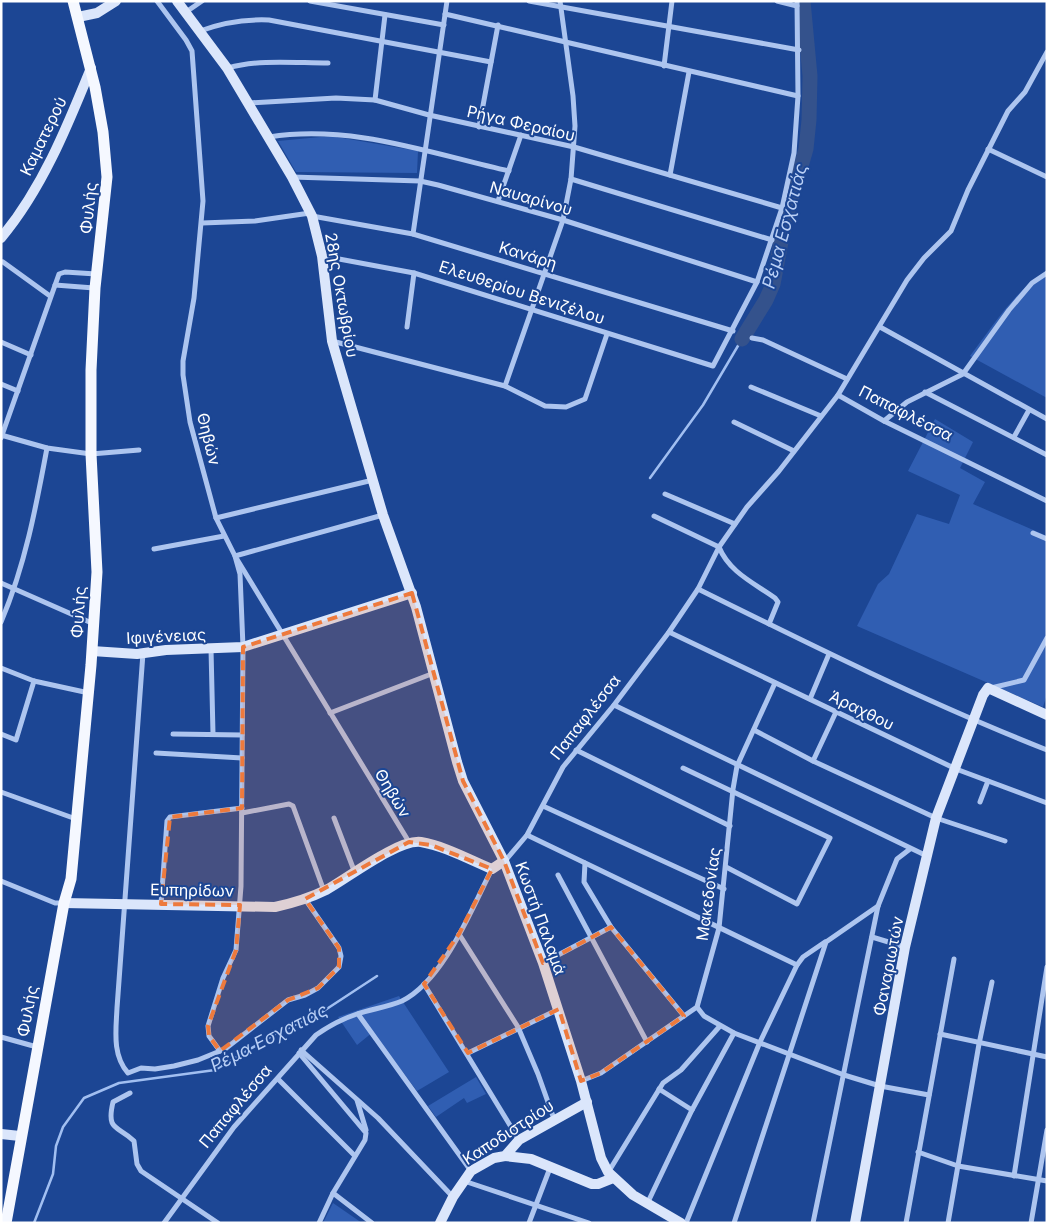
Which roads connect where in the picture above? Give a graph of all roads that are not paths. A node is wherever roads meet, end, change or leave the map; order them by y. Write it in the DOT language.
graph roads {
  1 [pos="74,1"];
  2 [pos="116,1"];
  3 [pos="158,1"];
  4 [pos="177,1"];
  5 [pos="202,1"];
  6 [pos="310,1"];
  7 [pos="447,1"];
  8 [pos="529,1"];
  9 [pos="560,1"];
  10 [pos="672,1"];
  11 [pos="777,1"];
  12 [pos="797,4"];
  13 [pos="561,8"];
  14 [pos="185,12"];
  15 [pos="445,14"];
  16 [pos="385,15"];
  17 [pos="78,16"];
  18 [pos="444,25"];
  19 [pos="498,26"];
  20 [pos="668,26"];
  21 [pos="200,32"];
  22 [pos="382,40"];
  23 [pos="565,42"];
  24 [pos="799,50"];
  25 [pos="440,52"];
  26 [pos="1047,52"];
  27 [pos="491,62"];
  28 [pos="328,63"];
  29 [pos="664,66"];
  30 [pos="90,68"];
  31 [pos="227,68"];
  32 [pos="688,72"];
  33 [pos="798,96"];
  34 [pos="375,100"];
  35 [pos="248,103"];
  36 [pos="429,115"];
  37 [pos="479,127"];
  38 [pos="521,135"];
  39 [pos="268,137"];
  40 [pos="574,147"];
  41 [pos="988,149"];
  42 [pos="424,151"];
  43 [pos="509,171"];
  44 [pos="670,174"];
  45 [pos="292,177"];
  46 [pos="1047,177"];
  47 [pos="571,179"];
  48 [pos="420,181"];
  49 [pos="498,201"];
  50 [pos="782,208"];
  51 [pos="311,215"];
  52 [pos="563,220"];
  53 [pos="202,223"];
  54 [pos="413,234"];
  55 [pos="1,238"];
  56 [pos="772,240"];
  57 [pos="322,256"];
  58 [pos="3,262"];
  59 [pos="414,273"];
  60 [pos="546,273"];
  61 [pos="1047,273"];
  62 [pos="96,274"];
  63 [pos="757,282"];
  64 [pos="55,285"];
  65 [pos="95,288"];
  66 [pos="50,296"];
  67 [pos="532,311"];
  68 [pos="407,327"];
  69 [pos="880,327"];
  70 [pos="733,331"];
  71 [pos="607,334"];
  72 [pos="752,338"];
  73 [pos="332,341"];
  74 [pos="1,342"];
  75 [pos="31,355"];
  76 [pos="964,374"];
  77 [pos="847,379"];
  78 [pos="1,384"];
  79 [pos="505,386"];
  80 [pos="751,387"];
  81 [pos="18,391"];
  82 [pos="925,392"];
  83 [pos="838,395"];
  84 [pos="1029,410"];
  85 [pos="821,416"];
  86 [pos="1047,419"];
  87 [pos="884,421"];
  88 [pos="734,422"];
  89 [pos="2,436"];
  90 [pos="1014,437"];
  91 [pos="47,448"];
  92 [pos="139,450"];
  93 [pos="794,451"];
  94 [pos="91,454"];
  95 [pos="1047,455"];
  96 [pos="373,480"];
  97 [pos="665,494"];
  98 [pos="1047,501"];
  99 [pos="383,515"];
  100 [pos="654,516"];
  101 [pos="216,518"];
  102 [pos="735,524"];
  103 [pos="1033,533"];
  104 [pos="224,536"];
  105 [pos="1047,539"];
  106 [pos="719,547"];
  107 [pos="154,549"];
  108 [pos="236,556"];
  109 [pos="1,583"];
  110 [pos="698,589"];
  111 [pos="15,590"];
  112 [pos="412,593"];
  113 [pos="1,622"];
  114 [pos="94,624"];
  115 [pos="769,624"];
  116 [pos="669,632"];
  117 [pos="283,634"];
  118 [pos="1047,638"];
  119 [pos="242,647"];
  120 [pos="211,648"];
  121 [pos="92,651"];
  122 [pos="143,653"];
  123 [pos="829,654"];
  124 [pos="1,668"];
  125 [pos="434,672"];
  126 [pos="34,681"];
  127 [pos="775,683"];
  128 [pos="988,688"];
  129 [pos="89,693"];
  130 [pos="810,699"];
  131 [pos="614,705"];
  132 [pos="836,712"];
  133 [pos="330,713"];
  134 [pos="1047,715"];
  135 [pos="973,721"];
  136 [pos="754,730"];
  137 [pos="1,734"];
  138 [pos="173,734"];
  139 [pos="212,734"];
  140 [pos="242,735"];
  141 [pos="576,750"];
  142 [pos="1047,750"];
  143 [pos="156,753"];
  144 [pos="242,758"];
  145 [pos="813,761"];
  146 [pos="737,766"];
  147 [pos="683,768"];
  148 [pos="956,769"];
  149 [pos="988,781"];
  150 [pos="1,792"];
  151 [pos="732,792"];
  152 [pos="980,802"];
  153 [pos="1047,803"];
  154 [pos="543,806"];
  155 [pos="242,810"];
  156 [pos="334,818"];
  157 [pos="936,818"];
  158 [pos="76,819"];
  159 [pos="730,826"];
  160 [pos="527,835"];
  161 [pos="1005,841"];
  162 [pos="409,842"];
  163 [pos="910,849"];
  164 [pos="927,856"];
  165 [pos="504,861"];
  166 [pos="585,863"];
  167 [pos="726,867"];
  168 [pos="492,870"];
  169 [pos="355,873"];
  170 [pos="558,875"];
  171 [pos="1,881"];
  172 [pos="724,889"];
  173 [pos="324,891"];
  174 [pos="305,899"];
  175 [pos="64,904"];
  176 [pos="123,904"];
  177 [pos="160,904"];
  178 [pos="240,905"];
  179 [pos="878,906"];
  180 [pos="612,927"];
  181 [pos="719,928"];
  182 [pos="459,934"];
  183 [pos="872,937"];
  184 [pos="592,939"];
  185 [pos="826,942"];
  186 [pos="905,947"];
  187 [pos="954,958"];
  188 [pos="543,963"];
  189 [pos="797,964"];
  190 [pos="1047,967"];
  191 [pos="992,982"];
  192 [pos="424,984"];
  193 [pos="697,1007"];
  194 [pos="559,1009"];
  195 [pos="358,1014"];
  196 [pos="684,1016"];
  197 [pos="720,1026"];
  198 [pos="518,1028"];
  199 [pos="734,1033"];
  200 [pos="940,1034"];
  201 [pos="1,1037"];
  202 [pos="647,1042"];
  203 [pos="760,1042"];
  204 [pos="979,1044"];
  205 [pos="37,1046"];
  206 [pos="220,1051"];
  207 [pos="300,1051"];
  208 [pos="468,1053"];
  209 [pos="789,1054"];
  210 [pos="1032,1054"];
  211 [pos="1047,1057"];
  212 [pos="844,1075"];
  213 [pos="278,1079"];
  214 [pos="581,1080"];
  215 [pos="880,1086"];
  216 [pos="659,1089"];
  217 [pos="130,1093"];
  218 [pos="929,1095"];
  219 [pos="356,1098"];
  220 [pos="587,1102"];
  221 [pos="692,1110"];
  222 [pos="554,1119"];
  223 [pos="1047,1130"];
  224 [pos="366,1133"];
  225 [pos="1,1134"];
  226 [pos="20,1136"];
  227 [pos="519,1140"];
  228 [pos="918,1152"];
  229 [pos="355,1156"];
  230 [pos="505,1156"];
  231 [pos="958,1166"];
  232 [pos="550,1168"];
  233 [pos="471,1171"];
  234 [pos="611,1175"];
  235 [pos="1014,1176"];
  236 [pos="1038,1179"];
  237 [pos="464,1181"];
  238 [pos="1047,1181"];
  239 [pos="334,1194"];
  240 [pos="453,1197"];
  241 [pos="181,1198"];
  242 [pos="646,1204"];
  243 [pos="537,1206"];
  244 [pos="664,1218"];
  245 [pos="6,1223"];
  246 [pos="164,1223"];
  247 [pos="218,1223"];
  248 [pos="318,1223"];
  249 [pos="372,1223"];
  250 [pos="440,1223"];
  251 [pos="529,1223"];
  252 [pos="588,1223"];
  253 [pos="682,1223"];
  254 [pos="686,1223"];
  255 [pos="734,1223"];
  256 [pos="813,1223"];
  257 [pos="855,1223"];
  258 [pos="906,1223"];
  259 [pos="948,1223"];
  260 [pos="1031,1223"];
  1 -- 17 [label="main road, Φυλής"];
  2 -- 17 [label="street"];
  3 -- 53 [label="street, Θηβών"];
  4 -- 14 [label="street, 28ης Οκτωβρίου"];
  5 -- 14 [label="street"];
  6 -- 16 [label="street"];
  7 -- 15 [label="street"];
  8 -- 13 [label="street"];
  9 -- 13 [label="street"];
  10 -- 20 [label="street"];
  11 -- 12 [label="street"];
  12 -- 24 [label="street"];
  13 -- 20 [label="street"];
  13 -- 23 [label="street"];
  14 -- 21 [label="street, 28ης Οκτωβρίου"];
  15 -- 18 [label="street"];
  15 -- 19 [label="street"];
  16 -- 18 [label="street"];
  16 -- 22 [label="street"];
  17 -- 30 [label="main road, Φυλής"];
  18 -- 25 [label="street"];
  19 -- 23 [label="street"];
  19 -- 27 [label="street"];
  20 -- 24 [label="street"];
  20 -- 29 [label="street"];
  21 -- 22 [label="street"];
  21 -- 31 [label="street, 28ης Οκτωβρίου"];
  22 -- 25 [label="street"];
  22 -- 34 [label="street"];
  23 -- 29 [label="street"];
  23 -- 40 [label="street"];
  24 -- 33 [label="street"];
  25 -- 27 [label="street"];
  25 -- 36 [label="street"];
  26 -- 41 [label="street"];
  27 -- 37 [label="street"];
  28 -- 31 [label="street"];
  29 -- 32 [label="street"];
  30 -- 55 [label="street, Καματερού"];
  30 -- 62 [label="main road, Φυλής"];
  31 -- 35 [label="street, 28ης Οκτωβρίου"];
  32 -- 33 [label="street"];
  32 -- 44 [label="street"];
  33 -- 50 [label="street"];
  34 -- 35 [label="street, Ρήγα Φεραίου"];
  34 -- 36 [label="street, Ρήγα Φεραίου"];
  35 -- 39 [label="street, 28ης Οκτωβρίου"];
  36 -- 37 [label="street, Ρήγα Φεραίου"];
  36 -- 42 [label="street"];
  37 -- 38 [label="street, Ρήγα Φεραίου"];
  38 -- 40 [label="street, Ρήγα Φεραίου"];
  38 -- 43 [label="street"];
  39 -- 42 [label="street"];
  39 -- 45 [label="street, 28ης Οκτωβρίου"];
  40 -- 44 [label="street, Ρήγα Φεραίου"];
  40 -- 47 [label="street"];
  41 -- 46 [label="street"];
  41 -- 69 [label="street"];
  42 -- 43 [label="street"];
  42 -- 48 [label="street"];
  43 -- 49 [label="street"];
  44 -- 50 [label="street, Ρήγα Φεραίου"];
  45 -- 48 [label="street, Ναυαρίνου"];
  45 -- 51 [label="street, 28ης Οκτωβρίου"];
  47 -- 52 [label="street"];
  47 -- 56 [label="street"];
  48 -- 49 [label="street, Ναυαρίνου"];
  48 -- 54 [label="street"];
  49 -- 52 [label="street, Ναυαρίνου"];
  50 -- 56 [label="street"];
  51 -- 53 [label="street, Κανάρη"];
  51 -- 54 [label="street, Κανάρη"];
  51 -- 57 [label="street, 28ης Οκτωβρίου"];
  52 -- 60 [label="street"];
  52 -- 63 [label="street, Ναυαρίνου"];
  53 -- 101 [label="street, Θηβών"];
  54 -- 60 [label="street, Κανάρη"];
  56 -- 63 [label="street"];
  57 -- 59 [label="street, Ελευθερίου Βενιζέλου"];
  57 -- 73 [label="street, 28ης Οκτωβρίου"];
  58 -- 66 [label="street"];
  59 -- 67 [label="street, Ελευθερίου Βενιζέλου"];
  59 -- 68 [label="street"];
  60 -- 67 [label="street"];
  60 -- 70 [label="street, Κανάρη"];
  61 -- 76 [label="street"];
  62 -- 64 [label="street"];
  62 -- 65 [label="main road, Φυλής"];
  63 -- 70 [label="street"];
  64 -- 65 [label="street"];
  64 -- 66 [label="street"];
  65 -- 94 [label="main road, Φυλής"];
  66 -- 75 [label="street"];
  67 -- 71 [label="street, Ελευθερίου Βενιζέλου"];
  67 -- 79 [label="street"];
  69 -- 76 [label="street"];
  69 -- 77 [label="street"];
  70 -- 71 [label="street, Ελευθερίου Βενιζέλου"];
  71 -- 79 [label="street"];
  72 -- 77 [label="street"];
  73 -- 79 [label="street"];
  73 -- 96 [label="street, 28ης Οκτωβρίου"];
  74 -- 75 [label="street"];
  75 -- 81 [label="street"];
  76 -- 82 [label="street"];
  76 -- 84 [label="street"];
  77 -- 83 [label="street"];
  78 -- 81 [label="street"];
  80 -- 85 [label="street"];
  81 -- 89 [label="street"];
  82 -- 87 [label="street"];
  82 -- 90 [label="street"];
  83 -- 85 [label="street, Παπαφλέσσα"];
  83 -- 87 [label="street, Παπαφλέσσα"];
  84 -- 86 [label="street"];
  84 -- 90 [label="street"];
  85 -- 93 [label="street, Παπαφλέσσα"];
  87 -- 98 [label="street, Παπαφλέσσα"];
  88 -- 93 [label="street"];
  89 -- 91 [label="street"];
  90 -- 95 [label="street"];
  91 -- 94 [label="street"];
  91 -- 111 [label="street"];
  92 -- 94 [label="street"];
  93 -- 102 [label="street, Παπαφλέσσα"];
  94 -- 114 [label="main road, Φυλής"];
  96 -- 99 [label="street, 28ης Οκτωβρίου"];
  96 -- 101 [label="street"];
  97 -- 102 [label="street"];
  99 -- 108 [label="street"];
  99 -- 112 [label="street, 28ης Οκτωβρίου"];
  100 -- 106 [label="street"];
  101 -- 104 [label="street, Θηβών"];
  102 -- 106 [label="street, Παπαφλέσσα"];
  103 -- 105 [label="street"];
  104 -- 107 [label="street"];
  104 -- 108 [label="street, Θηβών"];
  106 -- 110 [label="street, Παπαφλέσσα"];
  106 -- 115 [label="street"];
  108 -- 117 [label="street, Θηβών"];
  108 -- 119 [label="street"];
  109 -- 111 [label="street"];
  110 -- 115 [label="street"];
  110 -- 116 [label="street, Παπαφλέσσα"];
  111 -- 113 [label="street"];
  111 -- 114 [label="street"];
  112 -- 117 [label="street"];
  112 -- 125 [label="street, Κωστή Παλαμά"];
  114 -- 121 [label="main road, Φυλής"];
  115 -- 123 [label="street"];
  116 -- 127 [label="street, Άραχθου"];
  116 -- 131 [label="street, Παπαφλέσσα"];
  117 -- 119 [label="street, Ιφιγένειας"];
  117 -- 133 [label="street, Θηβών"];
  118 -- 128 [label="street"];
  119 -- 120 [label="street, Ιφιγένειας"];
  119 -- 140 [label="street"];
  120 -- 122 [label="street, Ιφιγένειας"];
  120 -- 139 [label="street"];
  121 -- 122 [label="street, Ιφιγένειας"];
  121 -- 129 [label="main road, Φυλής"];
  122 -- 176 [label="street"];
  123 -- 130 [label="street"];
  123 -- 135 [label="street"];
  124 -- 126 [label="street"];
  125 -- 133 [label="street"];
  125 -- 165 [label="street, Κωστή Παλαμά"];
  126 -- 129 [label="street"];
  126 -- 137 [label="street"];
  127 -- 130 [label="street, Άραχθου"];
  127 -- 136 [label="street, Μακεδονίας"];
  128 -- 134 [label="street"];
  128 -- 135 [label="street, Φαναριωτών"];
  129 -- 158 [label="main road, Φυλής"];
  130 -- 132 [label="street, Άραχθου"];
  131 -- 141 [label="street, Παπαφλέσσα"];
  131 -- 146 [label="street"];
  132 -- 145 [label="street"];
  132 -- 148 [label="street, Άραχθου"];
  133 -- 162 [label="street, Θηβών"];
  135 -- 142 [label="street"];
  135 -- 148 [label="street, Φαναριωτών"];
  136 -- 145 [label="street"];
  136 -- 146 [label="street, Μακεδονίας"];
  138 -- 139 [label="street"];
  139 -- 140 [label="street"];
  140 -- 144 [label="street"];
  141 -- 154 [label="street, Παπαφλέσσα"];
  141 -- 159 [label="street"];
  143 -- 144 [label="street"];
  144 -- 155 [label="street"];
  145 -- 157 [label="street"];
  146 -- 151 [label="street, Μακεδονίας"];
  146 -- 163 [label="street"];
  147 -- 151 [label="street"];
  148 -- 149 [label="street, Άραχθου"];
  148 -- 157 [label="street, Φαναριωτών"];
  149 -- 152 [label="street"];
  149 -- 153 [label="street, Άραχθου"];
  150 -- 158 [label="street"];
  151 -- 159 [label="street, Μακεδονίας"];
  151 -- 167 [label="street"];
  154 -- 160 [label="street, Παπαφλέσσα"];
  154 -- 172 [label="street"];
  155 -- 173 [label="street"];
  155 -- 177 [label="street"];
  155 -- 178 [label="street"];
  156 -- 169 [label="street"];
  157 -- 161 [label="street"];
  157 -- 164 [label="street, Φαναριωτών"];
  158 -- 175 [label="main road, Φυλής"];
  159 -- 167 [label="street, Μακεδονίας"];
  160 -- 165 [label="street, Παπαφλέσσα"];
  160 -- 166 [label="street"];
  162 -- 168 [label="street"];
  162 -- 169 [label="street, Ευπηρίδων"];
  163 -- 164 [label="street"];
  163 -- 179 [label="street"];
  164 -- 186 [label="street, Φαναριωτών"];
  165 -- 168 [label="street, Παπαφλέσσα"];
  165 -- 188 [label="street, Κωστή Παλαμά"];
  166 -- 180 [label="street"];
  166 -- 181 [label="street"];
  167 -- 172 [label="street, Μακεδονίας"];
  168 -- 182 [label="street, Παπαφλέσσα"];
  169 -- 173 [label="street, Ευπηρίδων"];
  170 -- 184 [label="street"];
  171 -- 175 [label="street"];
  172 -- 181 [label="street, Μακεδονίας"];
  173 -- 174 [label="street, Ευπηρίδων"];
  174 -- 178 [label="street, Ευπηρίδων"];
  174 -- 206 [label="street"];
  175 -- 176 [label="street, Ευπηρίδων"];
  175 -- 205 [label="main road, Φυλής"];
  176 -- 177 [label="street, Ευπηρίδων"];
  176 -- 206 [label="street"];
  177 -- 178 [label="street, Ευπηρίδων"];
  178 -- 206 [label="street"];
  179 -- 183 [label="street"];
  179 -- 185 [label="street"];
  180 -- 184 [label="street"];
  180 -- 196 [label="street"];
  181 -- 189 [label="street"];
  181 -- 193 [label="street, Μακεδονίας"];
  182 -- 192 [label="street, Παπαφλέσσα"];
  182 -- 198 [label="street"];
  183 -- 186 [label="street"];
  183 -- 212 [label="street"];
  184 -- 188 [label="street"];
  184 -- 202 [label="street"];
  185 -- 189 [label="street"];
  185 -- 209 [label="street"];
  186 -- 215 [label="street, Φαναριωτών"];
  187 -- 200 [label="street"];
  188 -- 194 [label="street, Κωστή Παλαμά"];
  189 -- 203 [label="street"];
  190 -- 210 [label="street"];
  191 -- 204 [label="street"];
  192 -- 195 [label="street, Παπαφλέσσα"];
  192 -- 208 [label="street"];
  193 -- 196 [label="street"];
  193 -- 197 [label="street"];
  194 -- 198 [label="street"];
  194 -- 214 [label="street, Κωστή Παλαμά"];
  195 -- 207 [label="street, Παπαφλέσσα"];
  195 -- 233 [label="street"];
  196 -- 202 [label="street"];
  197 -- 199 [label="street"];
  197 -- 216 [label="street"];
  198 -- 208 [label="street"];
  198 -- 222 [label="street"];
  199 -- 203 [label="street"];
  199 -- 221 [label="street"];
  200 -- 204 [label="street"];
  200 -- 218 [label="street"];
  201 -- 205 [label="street"];
  202 -- 214 [label="street"];
  203 -- 209 [label="street"];
  203 -- 254 [label="street"];
  204 -- 210 [label="street"];
  204 -- 231 [label="street"];
  205 -- 226 [label="main road, Φυλής"];
  207 -- 213 [label="street, Παπαφλέσσα"];
  207 -- 219 [label="street"];
  207 -- 224 [label="street"];
  208 -- 227 [label="street"];
  209 -- 212 [label="street"];
  209 -- 255 [label="street"];
  210 -- 211 [label="street"];
  210 -- 235 [label="street"];
  212 -- 215 [label="street"];
  212 -- 256 [label="street"];
  213 -- 229 [label="street"];
  213 -- 241 [label="street, Παπαφλέσσα"];
  214 -- 220 [label="street, Κωστή Παλαμά"];
  215 -- 218 [label="street"];
  215 -- 257 [label="street, Φαναριωτών"];
  216 -- 221 [label="street"];
  216 -- 234 [label="street"];
  217 -- 241 [label="street"];
  218 -- 228 [label="street"];
  219 -- 224 [label="street"];
  219 -- 240 [label="street"];
  220 -- 222 [label="street, Καποδιστρίου"];
  220 -- 234 [label="street, Κωστή Παλαμά"];
  221 -- 242 [label="street"];
  222 -- 227 [label="street, Καποδιστρίου"];
  223 -- 236 [label="street"];
  224 -- 229 [label="street"];
  225 -- 226 [label="street"];
  226 -- 245 [label="main road, Φυλής"];
  227 -- 230 [label="street, Καποδιστρίου"];
  228 -- 231 [label="street"];
  228 -- 258 [label="street"];
  229 -- 239 [label="street"];
  230 -- 232 [label="street"];
  230 -- 233 [label="street, Καποδιστρίου"];
  231 -- 235 [label="street"];
  231 -- 259 [label="street"];
  232 -- 234 [label="street"];
  232 -- 243 [label="street"];
  233 -- 237 [label="street, Καποδιστρίου"];
  234 -- 242 [label="street, Κωστή Παλαμά"];
  235 -- 236 [label="street"];
  236 -- 238 [label="street"];
  236 -- 260 [label="street"];
  237 -- 240 [label="street, Καποδιστρίου"];
  237 -- 243 [label="street"];
  239 -- 248 [label="street"];
  239 -- 249 [label="street"];
  240 -- 250 [label="street, Καποδιστρίου"];
  241 -- 246 [label="street, Παπαφλέσσα"];
  241 -- 247 [label="street"];
  242 -- 244 [label="street, Κωστή Παλαμά"];
  243 -- 251 [label="street"];
  243 -- 252 [label="street"];
  244 -- 253 [label="street, Κωστή Παλαμά"];
}
